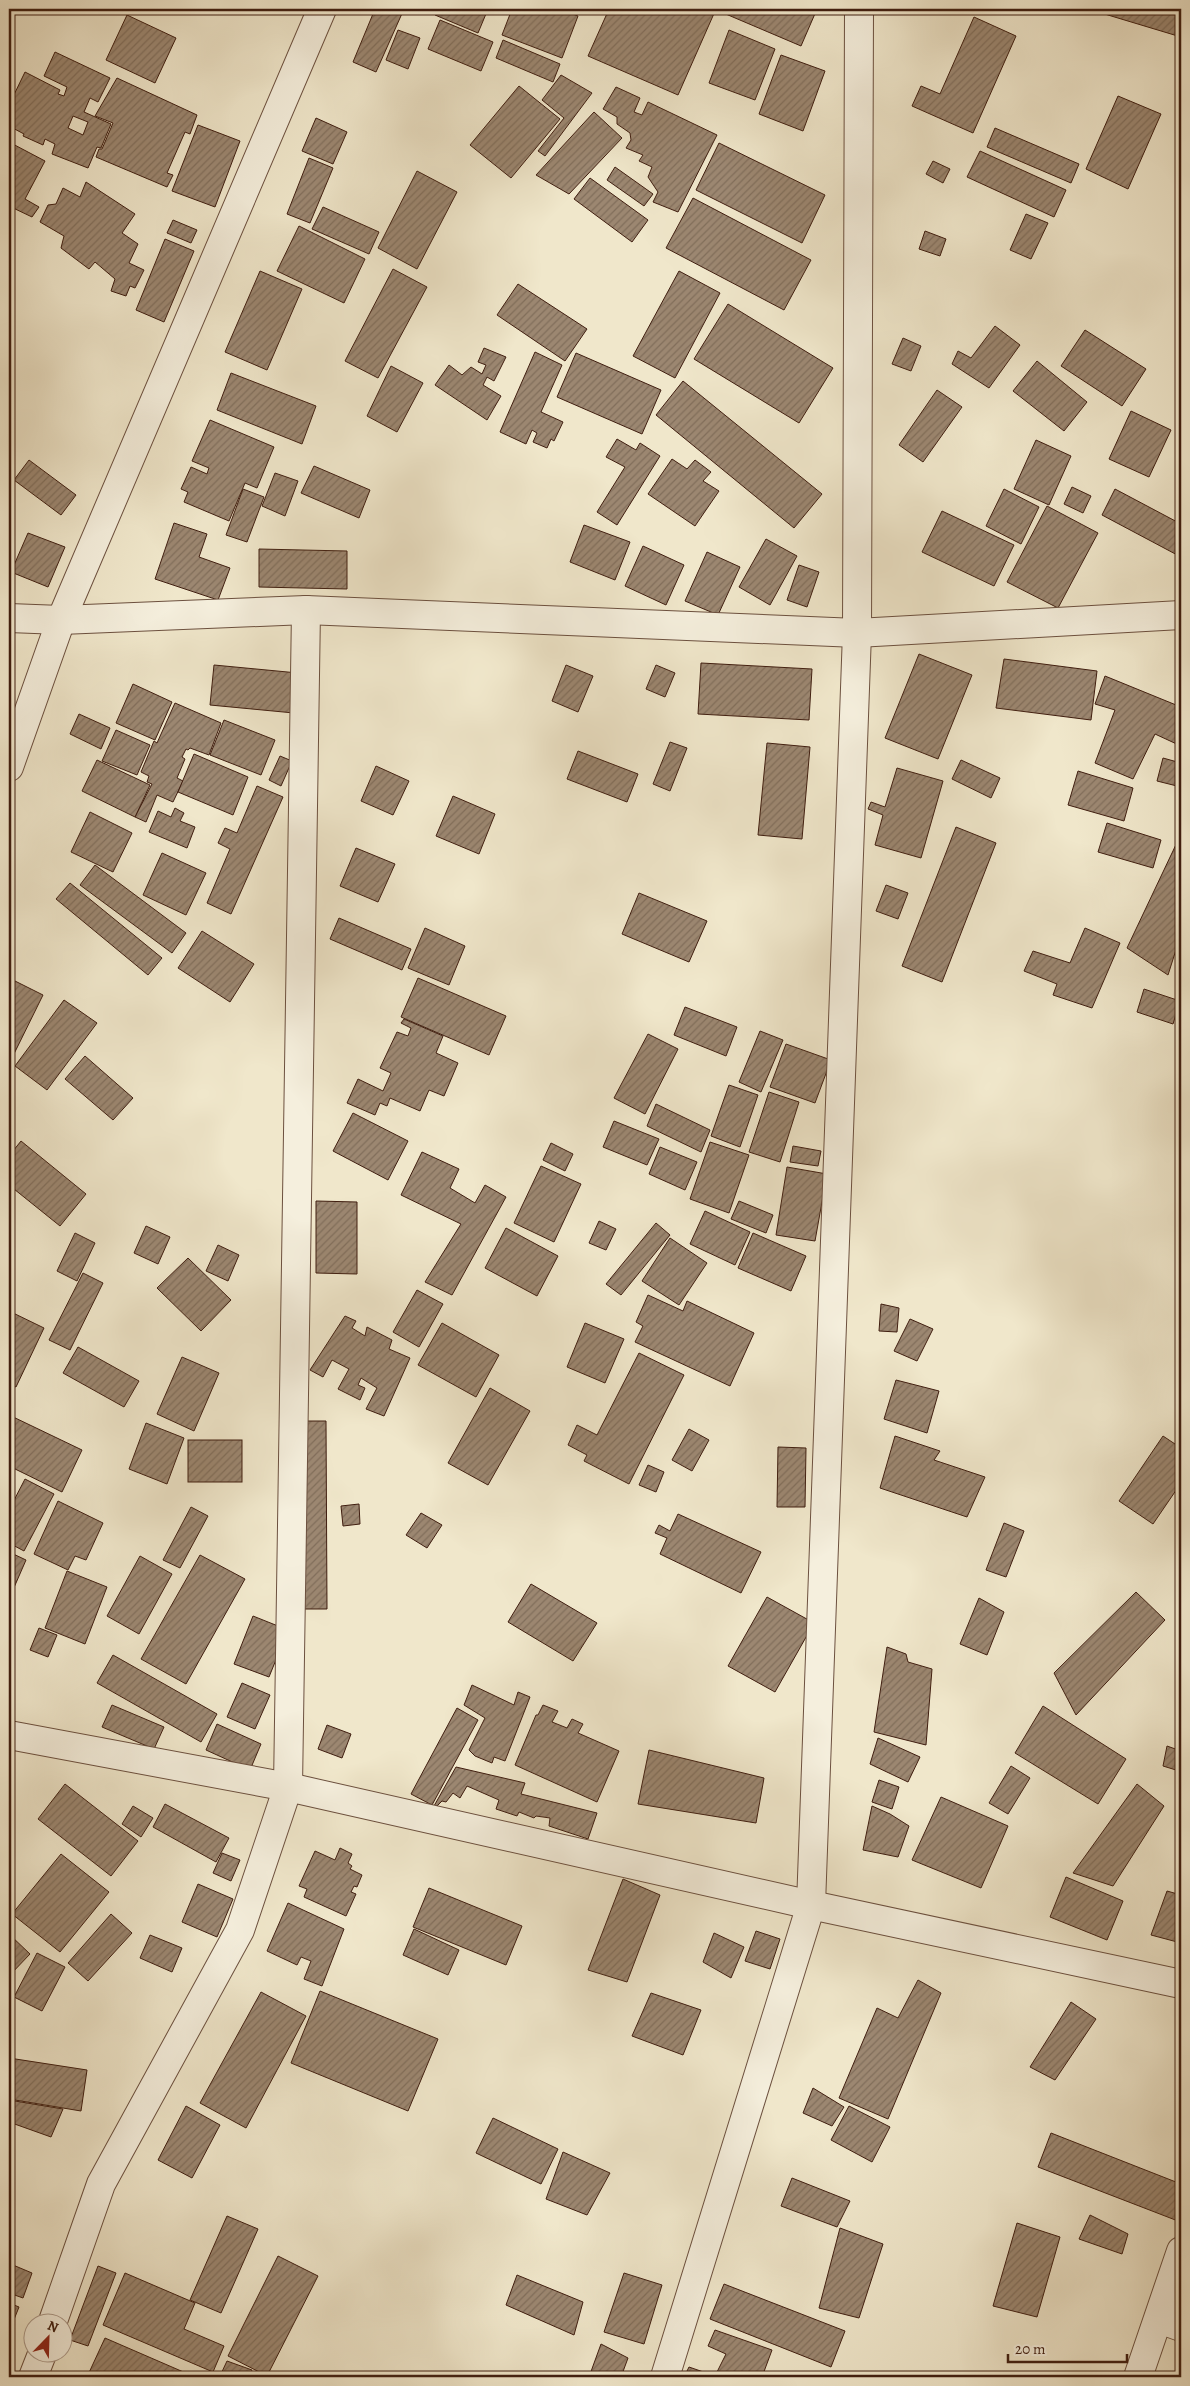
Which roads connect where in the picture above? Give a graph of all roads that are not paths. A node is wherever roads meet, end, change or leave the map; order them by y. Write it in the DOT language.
graph roads {
  1 [pos="322,9"];
  2 [pos="859,9"];
  3 [pos="306,610"];
  4 [pos="1181,615"];
  5 [pos="9,618"];
  6 [pos="62,620"];
  7 [pos="856,633"];
  8 [pos="9,767"];
  9 [pos="9,1735"];
  10 [pos="288,1787"];
  11 [pos="811,1904"];
  12 [pos="1181,1984"];
  13 [pos="1181,2251"];
  14 [pos="56,2314"];
  15 [pos="1170,2323"];
  16 [pos="39,2364"];
  17 [pos="34,2377"];
  18 [pos="665,2377"];
  19 [pos="1138,2377"];
  1 -- 6 [label="street"];
  2 -- 7 [label="street"];
  3 -- 6 [label="street"];
  3 -- 7 [label="street"];
  3 -- 10 [label="street"];
  4 -- 7 [label="street"];
  5 -- 6 [label="street"];
  6 -- 8 [label="street"];
  7 -- 11 [label="street"];
  9 -- 10 [label="street"];
  10 -- 11 [label="street"];
  10 -- 14 [label="street"];
  11 -- 12 [label="street"];
  11 -- 18 [label="street"];
  13 -- 15 [label="street"];
  15 -- 19 [label="street"];
  16 -- 17 [label="street"];
}
